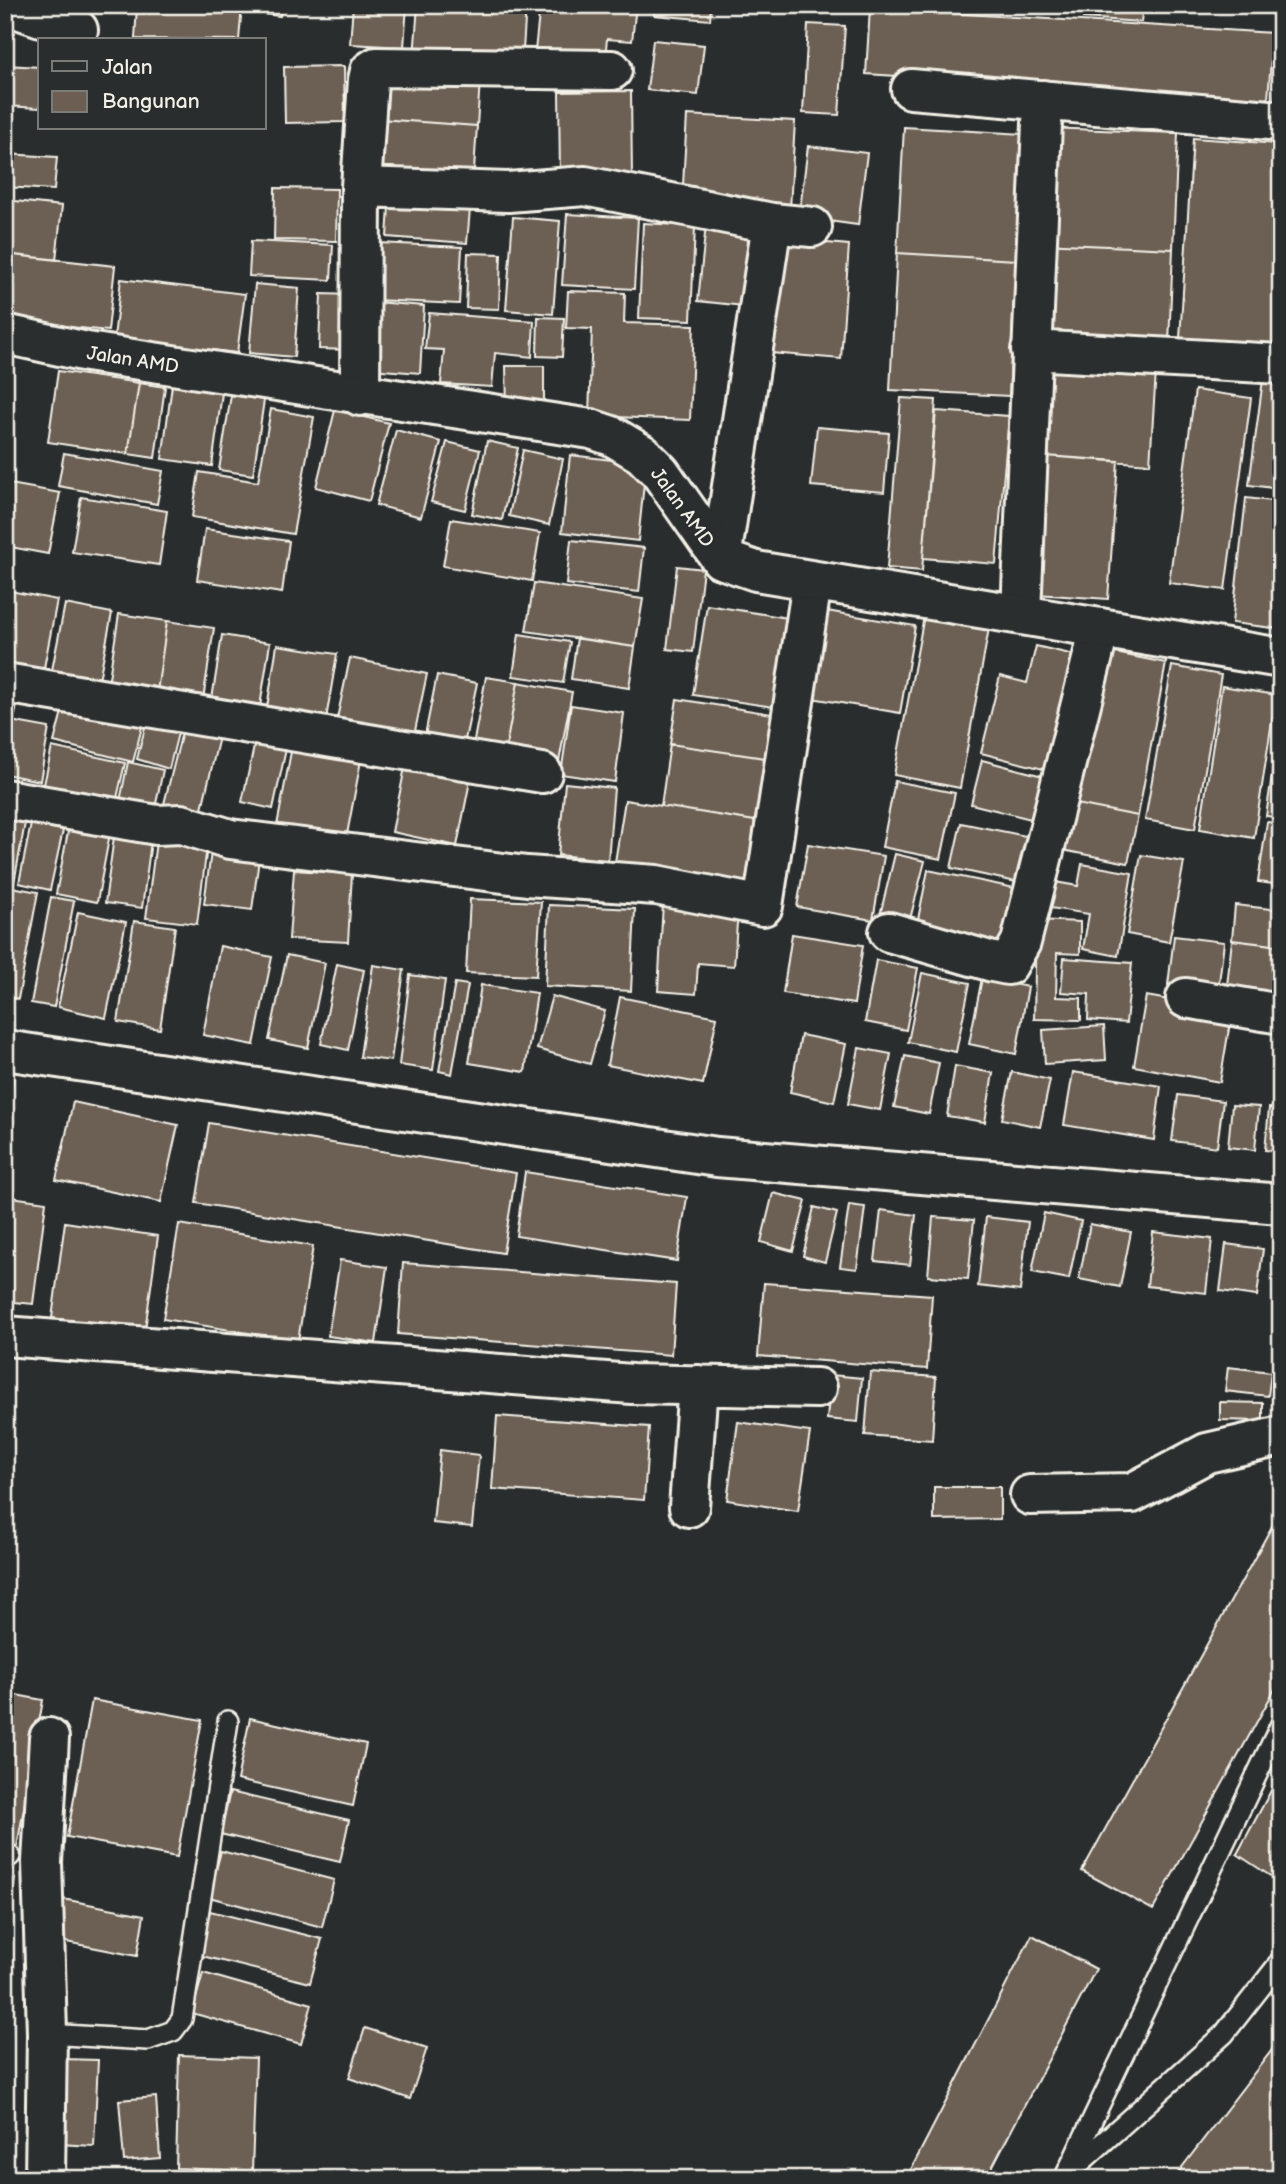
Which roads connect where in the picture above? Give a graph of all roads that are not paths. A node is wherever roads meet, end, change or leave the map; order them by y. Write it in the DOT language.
graph roads {
  1 [pos="7,5"];
  2 [pos="78,30"];
  3 [pos="612,70"];
  4 [pos="911,89"];
  5 [pos="1043,100"];
  6 [pos="1281,121"];
  7 [pos="361,187"];
  8 [pos="772,223"];
  9 [pos="812,227"];
  10 [pos="5,334"];
  11 [pos="1031,350"];
  12 [pos="1281,364"];
  13 [pos="360,396"];
  14 [pos="721,559"];
  15 [pos="811,582"];
  16 [pos="1021,613"];
  17 [pos="1100,628"];
  18 [pos="1281,658"];
  19 [pos="5,683"];
  20 [pos="542,773"];
  21 [pos="5,799"];
  22 [pos="889,932"];
  23 [pos="1186,998"];
  24 [pos="1281,1014"];
  25 [pos="5,1050"];
  26 [pos="1281,1203"];
  27 [pos="5,1336"];
  28 [pos="698,1385"];
  29 [pos="817,1388"];
  30 [pos="1281,1436"];
  31 [pos="1030,1495"];
  32 [pos="689,1507"];
  33 [pos="228,1721"];
  34 [pos="1281,1724"];
  35 [pos="49,1738"];
  36 [pos="1281,1961"];
  37 [pos="47,2034"];
  38 [pos="1064,2178"];
  39 [pos="45,2179"];
  1 -- 2 [label="street"];
  3 -- 7 [label="street"];
  4 -- 5 [label="street"];
  5 -- 6 [label="street"];
  5 -- 11 [label="street"];
  7 -- 8 [label="street"];
  7 -- 13 [label="street"];
  8 -- 9 [label="street"];
  8 -- 14 [label="street"];
  10 -- 13 [label="street, Jalan AMD"];
  11 -- 12 [label="street"];
  11 -- 16 [label="street"];
  13 -- 14 [label="street, Jalan AMD"];
  14 -- 15 [label="street, Jalan AMD"];
  15 -- 16 [label="street, Jalan AMD"];
  15 -- 21 [label="street"];
  16 -- 17 [label="street, Jalan AMD"];
  17 -- 18 [label="street, Jalan AMD"];
  17 -- 22 [label="street"];
  19 -- 20 [label="street"];
  23 -- 24 [label="street"];
  25 -- 26 [label="street"];
  27 -- 28 [label="street"];
  28 -- 29 [label="street"];
  28 -- 32 [label="street"];
  30 -- 31 [label="street"];
  33 -- 37 [label="lane"];
  34 -- 38 [label="lane"];
  35 -- 37 [label="street"];
  36 -- 38 [label="lane"];
  37 -- 39 [label="street"];
}
